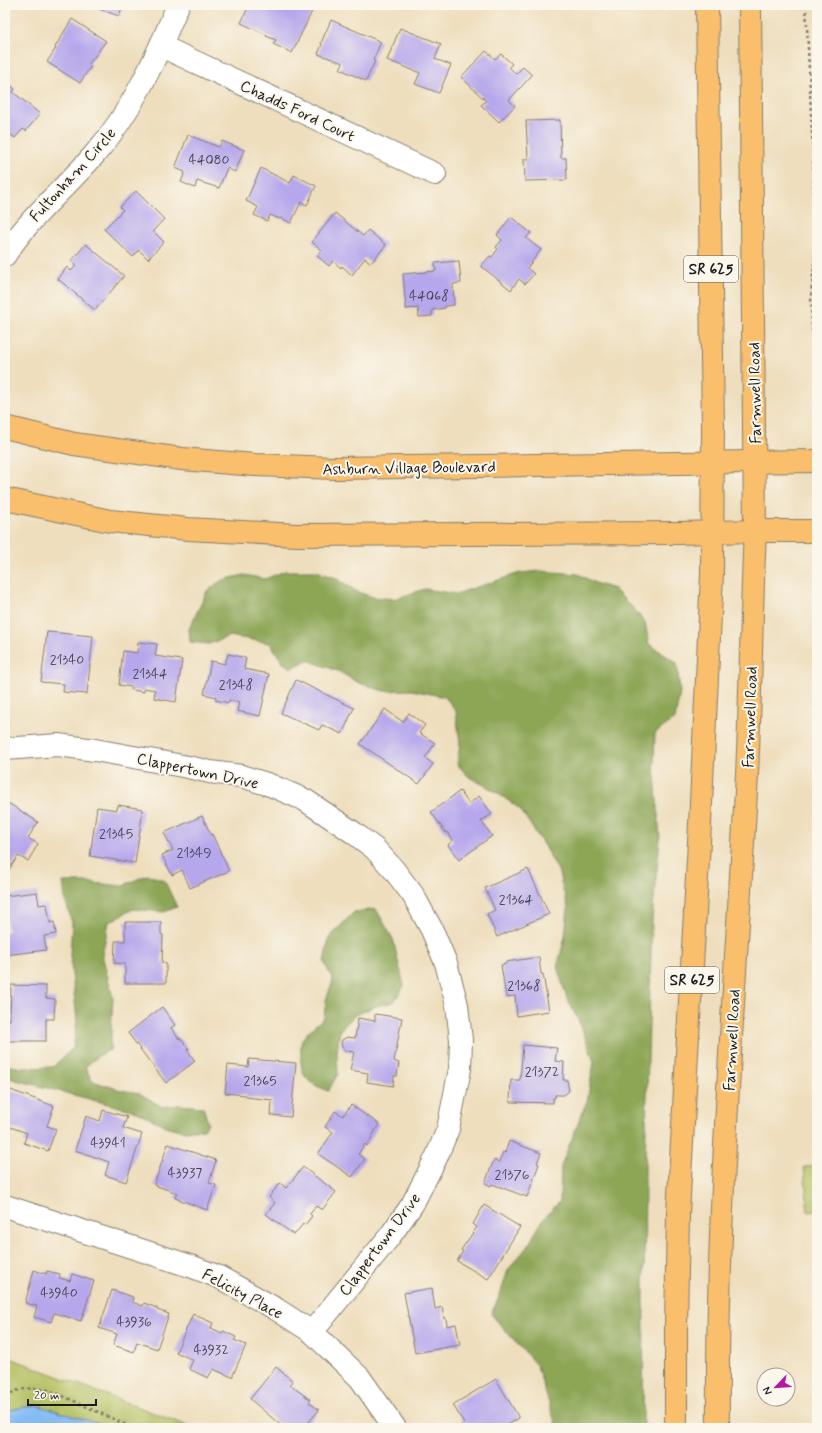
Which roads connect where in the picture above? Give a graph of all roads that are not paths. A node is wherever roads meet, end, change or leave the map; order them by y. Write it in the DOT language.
graph roads {
  1 [pos="178,5"];
  2 [pos="707,5"];
  3 [pos="750,5"];
  4 [pos="162,46"];
  5 [pos="435,174"];
  6 [pos="9,240"];
  7 [pos="5,427"];
  8 [pos="755,461"];
  9 [pos="817,461"];
  10 [pos="713,463"];
  11 [pos="5,499"];
  12 [pos="755,531"];
  13 [pos="817,531"];
  14 [pos="713,532"];
  15 [pos="5,749"];
  16 [pos="5,1206"];
  17 [pos="312,1332"];
  18 [pos="395,1428"];
  19 [pos="676,1428"];
  20 [pos="718,1428"];
  1 -- 4 [label="street, Fultonham Circle"];
  2 -- 10 [label="main road, SR 625"];
  3 -- 8 [label="main road, Farmwell Road / SR 625"];
  4 -- 5 [label="street, Chadds Ford Court"];
  4 -- 6 [label="street, Fultonham Circle"];
  7 -- 10 [label="main road, Ashburn Village Boulevard"];
  8 -- 9 [label="main road, Ashburn Village Boulevard"];
  8 -- 10 [label="main road, Ashburn Village Boulevard"];
  8 -- 12 [label="main road, Farmwell Road / SR 625"];
  10 -- 14 [label="main road, SR 625"];
  11 -- 14 [label="main road"];
  12 -- 13 [label="main road"];
  12 -- 14 [label="main road"];
  12 -- 20 [label="main road, Farmwell Road / SR 625"];
  14 -- 19 [label="main road, SR 625"];
  15 -- 17 [label="street, Clappertown Drive"];
  16 -- 17 [label="street, Felicity Place"];
  17 -- 18 [label="street, Felicity Place"];
}
